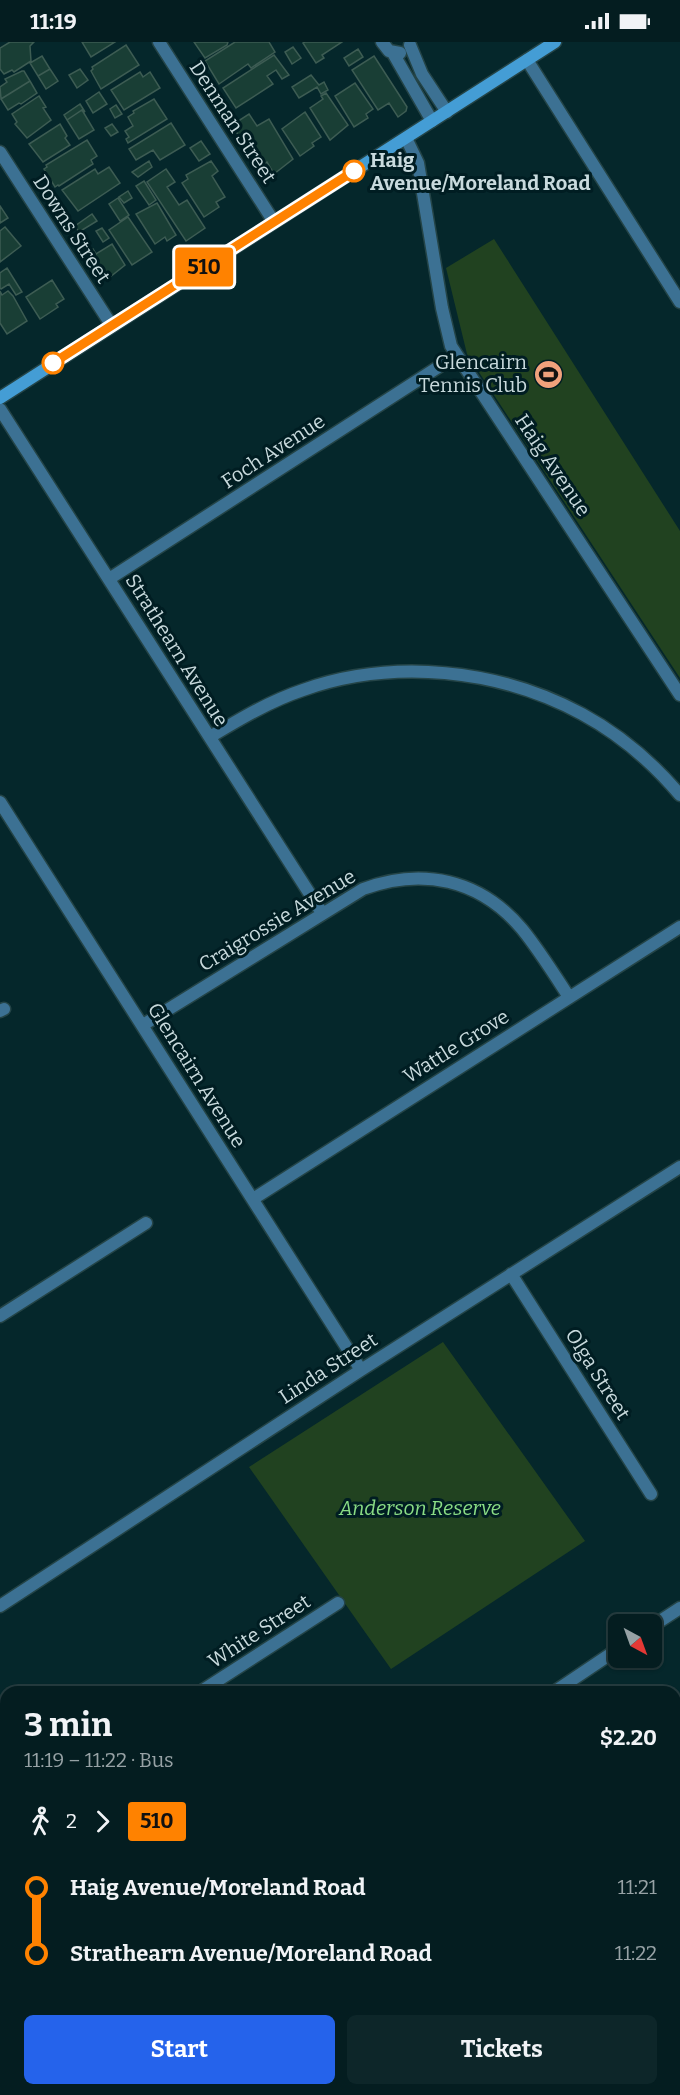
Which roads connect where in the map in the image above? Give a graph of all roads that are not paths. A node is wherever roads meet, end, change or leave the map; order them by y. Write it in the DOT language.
graph roads {
  1 [pos="159,42"];
  2 [pos="382,42"];
  3 [pos="555,42"];
  4 [pos="411,43"];
  5 [pos="393,53"];
  6 [pos="527,60"];
  7 [pos="423,75"];
  8 [pos="410,82"];
  9 [pos="447,112"];
  10 [pos="432,121"];
  11 [pos="406,138"];
  12 [pos="0,152"];
  13 [pos="274,222"];
  14 [pos="680,302"];
  15 [pos="112,326"];
  16 [pos="457,355"];
  17 [pos="0,398"];
  18 [pos="0,409"];
  19 [pos="109,579"];
  20 [pos="680,695"];
  21 [pos="210,737"];
  22 [pos="680,793"];
  23 [pos="0,802"];
  24 [pos="322,913"];
  25 [pos="680,927"];
  26 [pos="569,997"];
  27 [pos="143,1025"];
  28 [pos="680,1167"];
  29 [pos="253,1199"];
  30 [pos="146,1223"];
  31 [pos="511,1274"];
  32 [pos="0,1316"];
  33 [pos="361,1370"];
  34 [pos="651,1494"];
  35 [pos="339,1603"];
  36 [pos="0,1606"];
  37 [pos="680,1608"];
  38 [pos="662,1620"];
  39 [pos="608,1656"];
  40 [pos="209,1686"];
  41 [pos="563,1686"];
  1 -- 13 [label="street, Denman Street"];
  2 -- 5 [label="street"];
  3 -- 6 [label="main road"];
  4 -- 5 [label="street"];
  4 -- 7 [label="street"];
  5 -- 8 [label="street"];
  6 -- 9 [label="main road"];
  6 -- 14 [label="street"];
  7 -- 8 [label="street"];
  7 -- 9 [label="street"];
  8 -- 10 [label="street"];
  9 -- 10 [label="main road"];
  10 -- 11 [label="main road"];
  11 -- 13 [label="main road"];
  11 -- 16 [label="street, Haig Avenue"];
  12 -- 15 [label="street, Downs Street"];
  13 -- 15 [label="main road"];
  15 -- 17 [label="main road"];
  16 -- 19 [label="street, Foch Avenue"];
  16 -- 20 [label="street, Haig Avenue"];
  18 -- 19 [label="street, Strathearn Avenue"];
  19 -- 21 [label="street, Strathearn Avenue"];
  21 -- 22 [label="street"];
  21 -- 24 [label="street, Strathearn Avenue"];
  23 -- 27 [label="street, Glencairn Avenue"];
  24 -- 26 [label="street, Craigrossie Avenue"];
  24 -- 27 [label="street, Craigrossie Avenue"];
  25 -- 26 [label="street, Wattle Grove"];
  26 -- 29 [label="street, Wattle Grove"];
  27 -- 29 [label="street, Glencairn Avenue"];
  28 -- 31 [label="street, Linda Street"];
  29 -- 33 [label="street, Glencairn Avenue"];
  30 -- 32 [label="street"];
  31 -- 33 [label="street, Linda Street"];
  31 -- 34 [label="street, Olga Street"];
  33 -- 36 [label="street, Linda Street"];
  35 -- 40 [label="street, White Street"];
  37 -- 38 [label="street"];
  39 -- 41 [label="street"];
}
